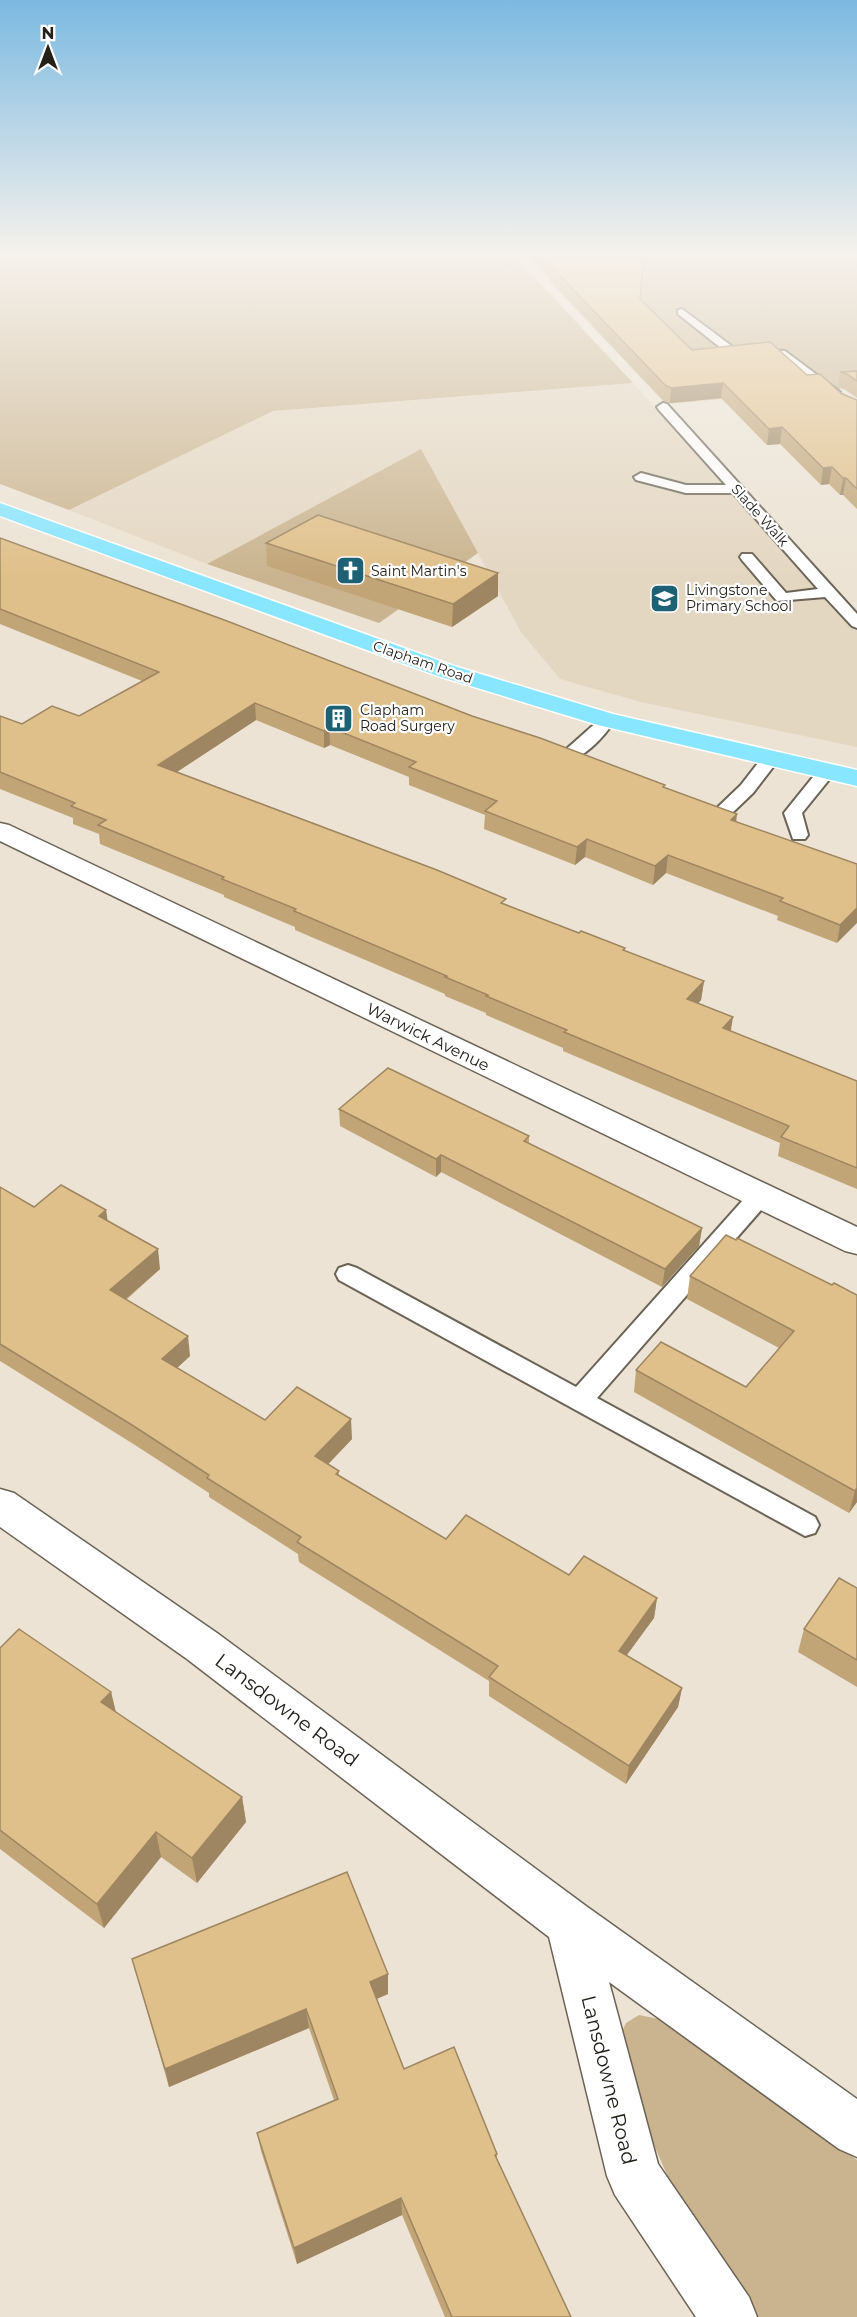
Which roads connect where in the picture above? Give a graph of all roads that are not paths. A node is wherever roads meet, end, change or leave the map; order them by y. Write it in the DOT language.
graph roads {
  1 [pos="792,361"];
  2 [pos="844,394"];
  3 [pos="663,407"];
  4 [pos="641,477"];
  5 [pos="736,489"];
  6 [pos="0,509"];
  7 [pos="747,557"];
  8 [pos="828,592"];
  9 [pos="857,623"];
  10 [pos="607,720"];
  11 [pos="570,755"];
  12 [pos="771,758"];
  13 [pos="827,771"];
  14 [pos="857,778"];
  15 [pos="724,811"];
  16 [pos="0,831"];
  17 [pos="799,835"];
  18 [pos="760,1196"];
  19 [pos="857,1242"];
  20 [pos="348,1274"];
  21 [pos="580,1400"];
  22 [pos="0,1505"];
  23 [pos="805,1525"];
  24 [pos="569,1923"];
  25 [pos="857,2131"];
  26 [pos="729,2317"];
  1 -- 2 [label="lane"];
  3 -- 5 [label="lane, Slade Walk"];
  4 -- 5 [label="lane"];
  5 -- 8 [label="lane, Slade Walk"];
  6 -- 10 [label="main road, Clapham Road"];
  7 -- 8 [label="lane"];
  8 -- 9 [label="lane, Slade Walk"];
  10 -- 11 [label="lane"];
  10 -- 12 [label="main road, Clapham Road"];
  12 -- 13 [label="main road, Clapham Road"];
  12 -- 15 [label="lane"];
  13 -- 14 [label="main road, Clapham Road"];
  13 -- 17 [label="lane"];
  16 -- 18 [label="street, Warwick Avenue"];
  18 -- 19 [label="street, Warwick Avenue"];
  18 -- 21 [label="lane"];
  20 -- 21 [label="lane"];
  21 -- 23 [label="lane"];
  22 -- 24 [label="street, Lansdowne Road"];
  24 -- 25 [label="street, Lansdowne Road"];
  24 -- 26 [label="street, Lansdowne Road"];
}
